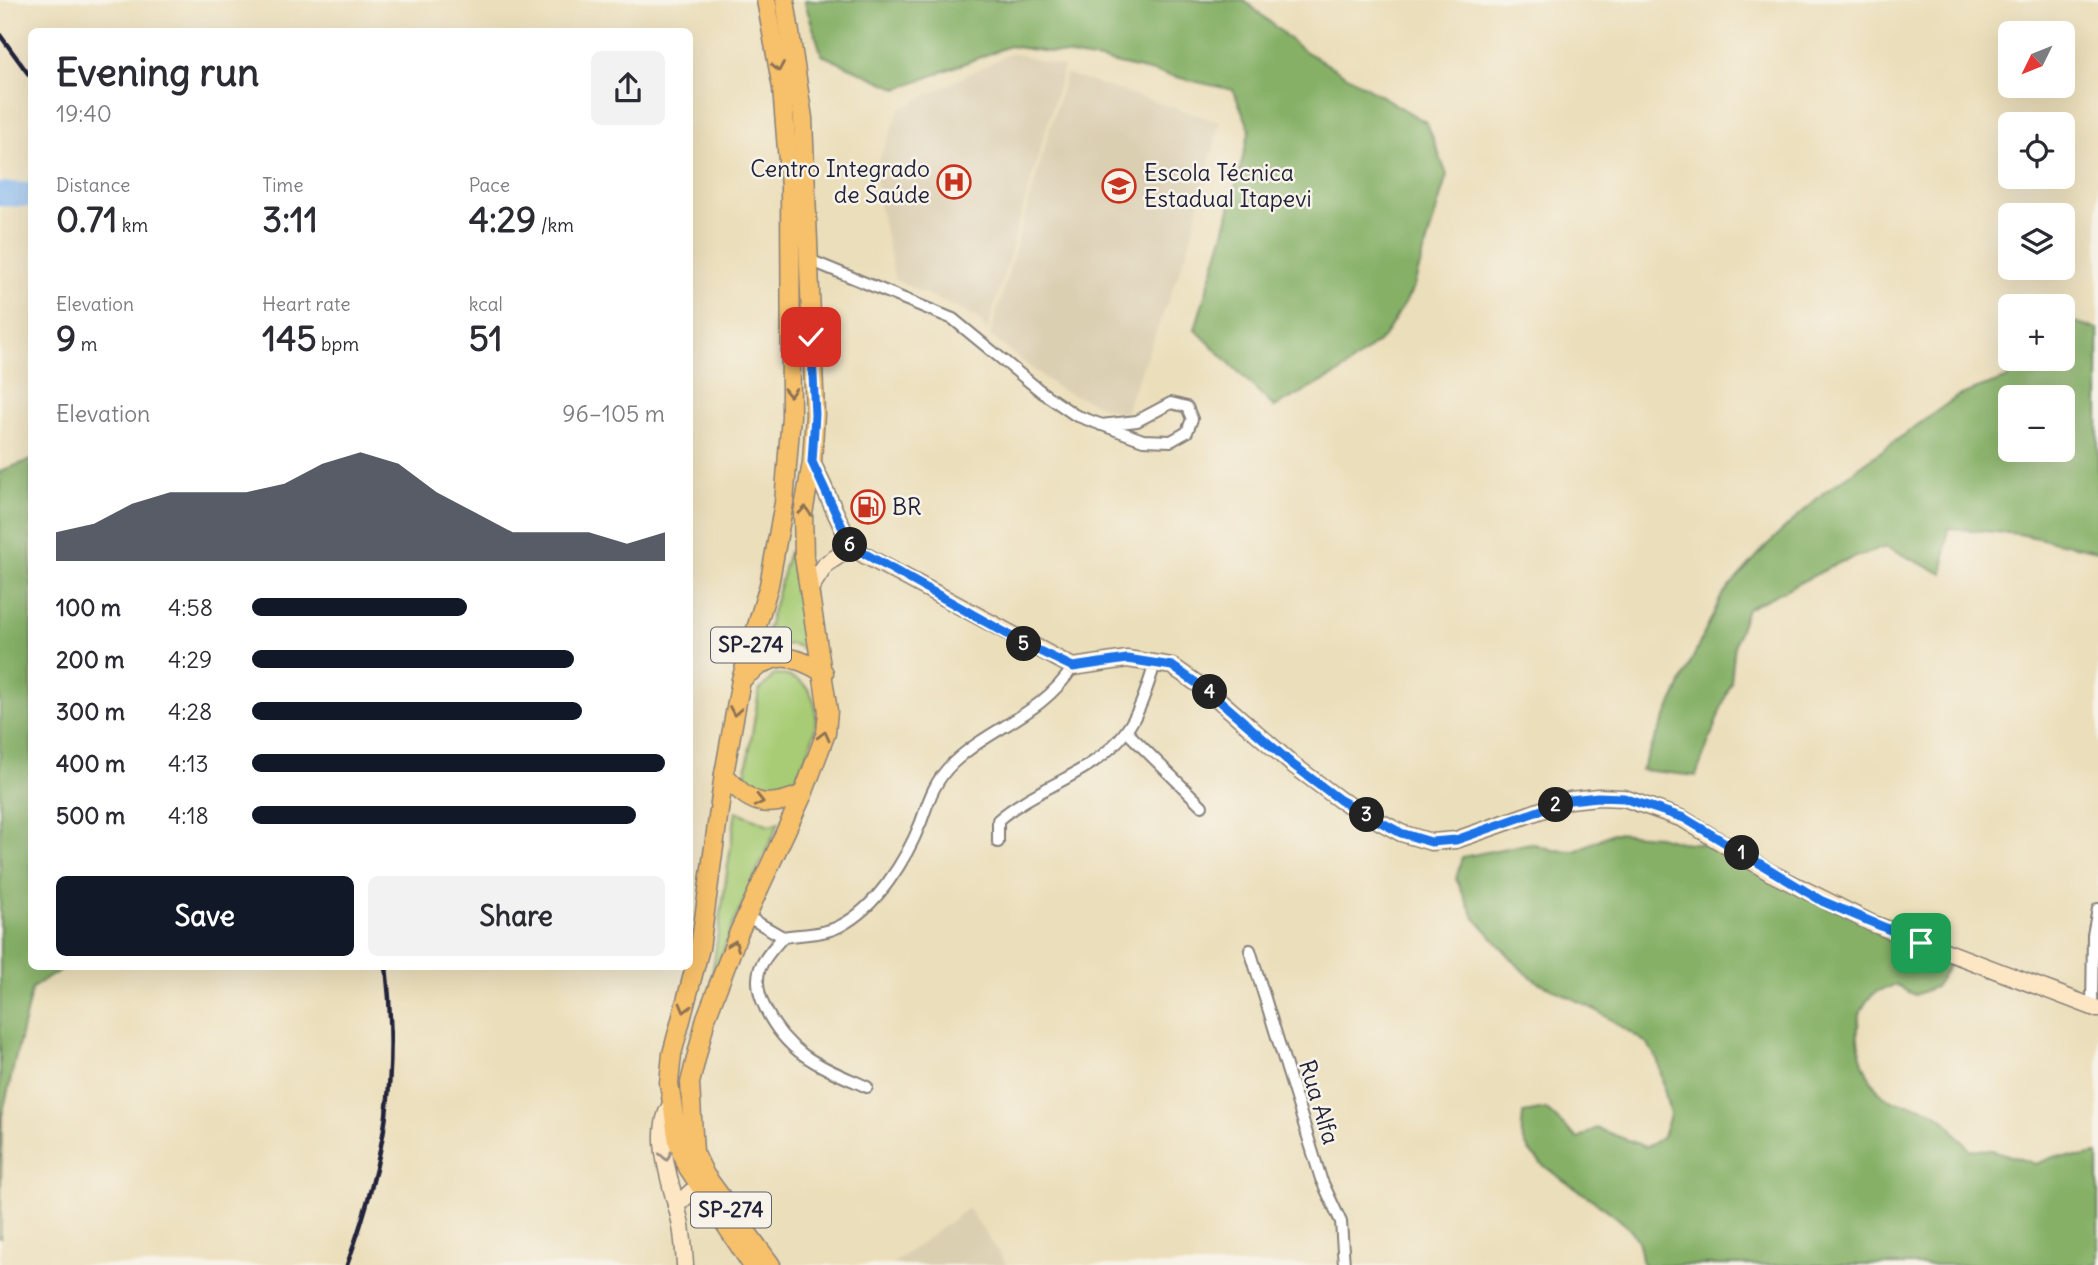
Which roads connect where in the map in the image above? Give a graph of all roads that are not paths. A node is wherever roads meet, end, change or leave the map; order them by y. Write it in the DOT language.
graph roads {
  1 [pos="766,0"];
  2 [pos="785,0"];
  3 [pos="807,259"];
  4 [pos="1101,425"];
  5 [pos="812,462"];
  6 [pos="852,547"];
  7 [pos="809,590"];
  8 [pos="1156,662"];
  9 [pos="1073,667"];
  10 [pos="824,673"];
  11 [pos="741,680"];
  12 [pos="1126,731"];
  13 [pos="724,774"];
  14 [pos="803,794"];
  15 [pos="1202,806"];
  16 [pos="998,842"];
  17 [pos="2098,909"];
  18 [pos="748,917"];
  19 [pos="783,937"];
  20 [pos="1250,950"];
  21 [pos="2095,1008"];
  22 [pos="867,1087"];
  23 [pos="670,1106"];
  24 [pos="702,1189"];
  25 [pos="676,1206"];
  26 [pos="685,1265"];
  27 [pos="752,1265"];
  28 [pos="771,1265"];
  29 [pos="1344,1265"];
  1 -- 11 [label="main road, SP-274, one-way"];
  2 -- 3 [label="main road, SP-274"];
  3 -- 4 [label="street"];
  3 -- 5 [label="main road, SP-274"];
  4 -- 4 [label="street"];
  5 -- 6 [label="street"];
  7 -- 5 [label="main road, SP-274, one-way"];
  6 -- 7 [label="street"];
  6 -- 9 [label="street"];
  7 -- 10 [label="main road, SP-274"];
  8 -- 9 [label="street"];
  8 -- 12 [label="street"];
  8 -- 21 [label="street"];
  9 -- 19 [label="street"];
  10 -- 11 [label="main road"];
  14 -- 10 [label="main road, SP-274, one-way"];
  11 -- 13 [label="main road, SP-274, one-way"];
  12 -- 15 [label="street"];
  12 -- 16 [label="street"];
  13 -- 14 [label="main road, one-way"];
  13 -- 23 [label="main road, SP-274, one-way"];
  14 -- 18 [label="main road, SP-274"];
  17 -- 21 [label="street"];
  18 -- 19 [label="street"];
  28 -- 18 [label="main road, SP-274, one-way"];
  19 -- 22 [label="street"];
  20 -- 29 [label="street, Rua Alfa"];
  23 -- 24 [label="main road, SP-274"];
  23 -- 25 [label="street, one-way"];
  24 -- 25 [label="street"];
  24 -- 27 [label="main road, SP-274"];
  25 -- 26 [label="street"];
}
